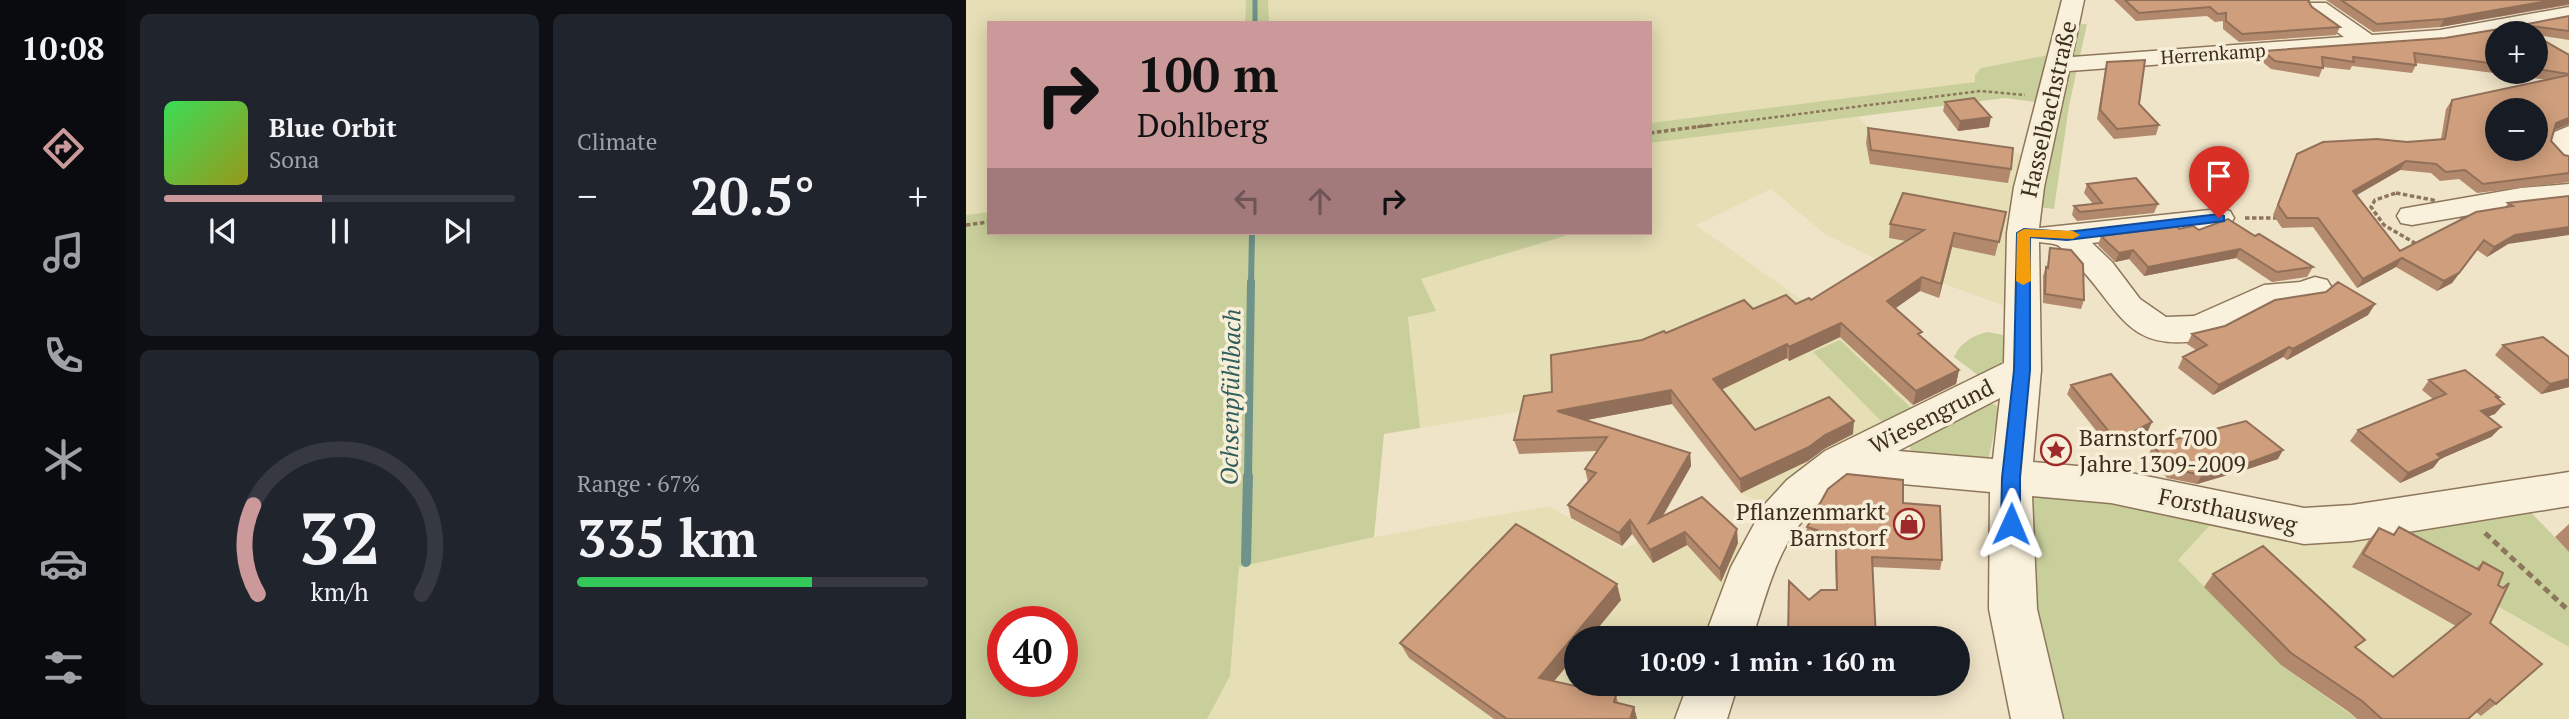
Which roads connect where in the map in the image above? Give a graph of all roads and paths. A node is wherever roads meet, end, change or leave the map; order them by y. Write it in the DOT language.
graph roads {
  1 [pos="2073,0"];
  2 [pos="2318,8"];
  3 [pos="2569,14"];
  4 [pos="2367,42"];
  5 [pos="2060,62"];
  6 [pos="2050,99"];
  7 [pos="1652,133"];
  8 [pos="2569,134"];
  9 [pos="2569,156"];
  10 [pos="2569,193"];
  11 [pos="2412,216"];
  12 [pos="2366,217"];
  13 [pos="2219,218"];
  14 [pos="2282,218"];
  15 [pos="987,222"];
  16 [pos="966,225"];
  17 [pos="2024,233"];
  18 [pos="2067,236"];
  19 [pos="2315,288"];
  20 [pos="2022,370"];
  21 [pos="1840,462"];
  22 [pos="2011,478"];
  23 [pos="2569,489"];
  24 [pos="2456,506"];
  25 [pos="2569,611"];
  26 [pos="1732,626"];
  27 [pos="1709,696"];
  28 [pos="1701,719"];
  29 [pos="2037,719"];
  1 -- 5 [label="street, Hasselbachstraße"];
  2 -- 4 [label="street"];
  3 -- 4 [label="street, Herrenkamp"];
  4 -- 5 [label="street, Herrenkamp"];
  5 -- 6 [label="street, Hasselbachstraße"];
  6 -- 7 [label="path"];
  6 -- 17 [label="street, Hasselbachstraße"];
  8 -- 9 [label="street"];
  10 -- 11 [label="street"];
  11 -- 12 [label="path"];
  13 -- 14 [label="path"];
  13 -- 18 [label="street"];
  15 -- 16 [label="path"];
  17 -- 18 [label="street"];
  17 -- 20 [label="street, Hasselbachstraße"];
  18 -- 19 [label="street"];
  20 -- 21 [label="street, Wiesengrund"];
  20 -- 22 [label="street, Hasselbachstraße"];
  21 -- 22 [label="street, Wiesengrund"];
  21 -- 26 [label="street, Wiesengrund"];
  22 -- 24 [label="street, Forsthausweg"];
  22 -- 29 [label="street, Hasselbachstraße"];
  23 -- 24 [label="street, Forsthausweg"];
  24 -- 25 [label="path"];
  27 -- 28 [label="street"];
}
